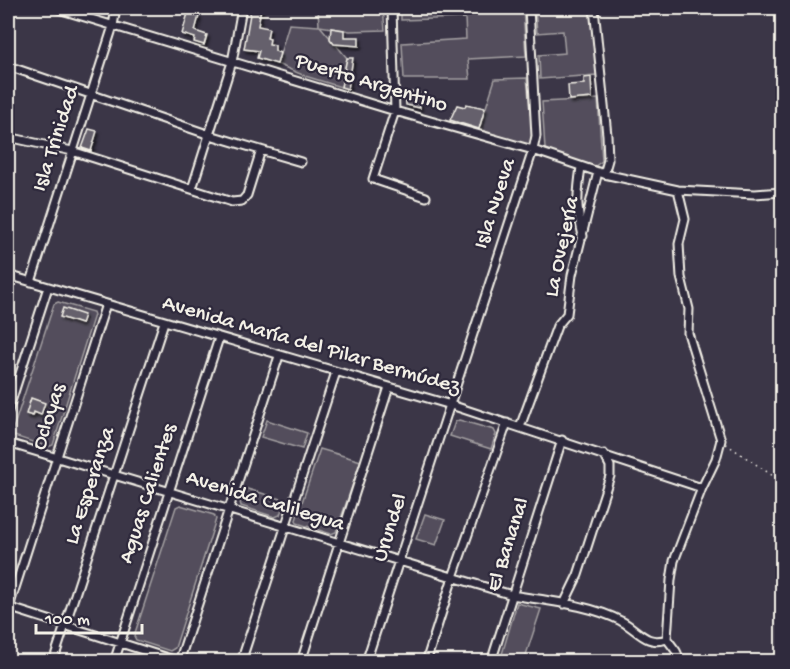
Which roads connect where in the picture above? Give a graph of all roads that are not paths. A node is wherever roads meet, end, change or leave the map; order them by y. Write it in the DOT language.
graph roads {
  1 [pos="55,8"];
  2 [pos="116,8"];
  3 [pos="242,8"];
  4 [pos="392,8"];
  5 [pos="529,8"];
  6 [pos="594,8"];
  7 [pos="113,26"];
  8 [pos="232,62"];
  9 [pos="8,66"];
  10 [pos="91,94"];
  11 [pos="395,111"];
  12 [pos="210,135"];
  13 [pos="8,137"];
  14 [pos="261,150"];
  15 [pos="533,150"];
  16 [pos="72,151"];
  17 [pos="301,162"];
  18 [pos="581,167"];
  19 [pos="601,173"];
  20 [pos="192,189"];
  21 [pos="678,190"];
  22 [pos="783,192"];
  23 [pos="426,197"];
  24 [pos="583,237"];
  25 [pos="8,275"];
  26 [pos="31,282"];
  27 [pos="48,287"];
  28 [pos="106,304"];
  29 [pos="164,322"];
  30 [pos="219,338"];
  31 [pos="279,356"];
  32 [pos="336,372"];
  33 [pos="389,387"];
  34 [pos="451,405"];
  35 [pos="8,411"];
  36 [pos="507,423"];
  37 [pos="520,427"];
  38 [pos="562,440"];
  39 [pos="8,443"];
  40 [pos="604,454"];
  41 [pos="56,457"];
  42 [pos="114,476"];
  43 [pos="702,488"];
  44 [pos="169,492"];
  45 [pos="228,510"];
  46 [pos="285,526"];
  47 [pos="339,543"];
  48 [pos="400,560"];
  49 [pos="453,577"];
  50 [pos="512,595"];
  51 [pos="564,604"];
  52 [pos="8,608"];
  53 [pos="64,626"];
  54 [pos="667,639"];
  55 [pos="120,643"];
  56 [pos="179,661"];
  57 [pos="53,662"];
  58 [pos="114,662"];
  59 [pos="241,662"];
  60 [pos="301,662"];
  61 [pos="366,662"];
  62 [pos="426,662"];
  63 [pos="490,662"];
  64 [pos="681,662"];
  1 -- 7 [label="street, Puerto Argentino"];
  2 -- 7 [label="street, Isla Trinidad"];
  3 -- 8 [label="street"];
  4 -- 11 [label="street"];
  5 -- 15 [label="street, Isla Nueva"];
  6 -- 19 [label="street, La Ovejería"];
  7 -- 8 [label="street, Puerto Argentino"];
  7 -- 10 [label="street, Isla Trinidad"];
  8 -- 11 [label="street, Puerto Argentino"];
  8 -- 12 [label="street"];
  9 -- 10 [label="street"];
  10 -- 12 [label="street"];
  10 -- 16 [label="street, Isla Trinidad"];
  11 -- 15 [label="street, Puerto Argentino"];
  11 -- 23 [label="street"];
  12 -- 14 [label="street"];
  12 -- 20 [label="street"];
  13 -- 16 [label="street"];
  14 -- 17 [label="street"];
  14 -- 20 [label="street"];
  15 -- 18 [label="street, Puerto Argentino"];
  15 -- 34 [label="street, Isla Nueva"];
  16 -- 20 [label="street"];
  16 -- 26 [label="street, Isla Trinidad"];
  18 -- 19 [label="street, Puerto Argentino"];
  18 -- 24 [label="street"];
  19 -- 21 [label="street, Puerto Argentino"];
  19 -- 24 [label="street, La Ovejería"];
  21 -- 22 [label="street, Puerto Argentino"];
  21 -- 43 [label="street"];
  24 -- 37 [label="street, La Ovejería"];
  25 -- 26 [label="street, Avenida María del Pilar Bermúdez"];
  26 -- 27 [label="street, Avenida María del Pilar Bermúdez"];
  27 -- 28 [label="street, Avenida María del Pilar Bermúdez"];
  27 -- 35 [label="street"];
  28 -- 29 [label="street, Avenida María del Pilar Bermúdez"];
  28 -- 41 [label="street, Ocloyas"];
  29 -- 30 [label="street, Avenida María del Pilar Bermúdez"];
  29 -- 42 [label="street, La Esperanza"];
  30 -- 31 [label="street, Avenida María del Pilar Bermúdez"];
  30 -- 44 [label="street, Aguas Calientes"];
  31 -- 32 [label="street, Avenida María del Pilar Bermúdez"];
  31 -- 45 [label="street"];
  32 -- 33 [label="street, Avenida María del Pilar Bermúdez"];
  32 -- 46 [label="street"];
  33 -- 34 [label="street, Avenida María del Pilar Bermúdez"];
  33 -- 47 [label="street"];
  34 -- 36 [label="street, Avenida María del Pilar Bermúdez"];
  34 -- 48 [label="street, Urundel"];
  36 -- 37 [label="street, Avenida María del Pilar Bermúdez"];
  36 -- 49 [label="street"];
  37 -- 38 [label="street, Avenida María del Pilar Bermúdez"];
  38 -- 40 [label="street, Avenida María del Pilar Bermúdez"];
  38 -- 50 [label="street, El Bananal"];
  39 -- 41 [label="street, Avenida Calilegua"];
  40 -- 43 [label="street, Avenida María del Pilar Bermúdez"];
  40 -- 51 [label="street"];
  41 -- 42 [label="street, Avenida Calilegua"];
  41 -- 52 [label="street, Ocloyas"];
  42 -- 44 [label="street, Avenida Calilegua"];
  42 -- 53 [label="street, La Esperanza"];
  43 -- 54 [label="street"];
  44 -- 45 [label="street, Avenida Calilegua"];
  44 -- 55 [label="street, Aguas Calientes"];
  45 -- 46 [label="street, Avenida Calilegua"];
  45 -- 56 [label="street"];
  46 -- 47 [label="street, Avenida Calilegua"];
  46 -- 59 [label="street"];
  47 -- 48 [label="street, Avenida Calilegua"];
  47 -- 60 [label="street"];
  48 -- 49 [label="street, Avenida Calilegua"];
  48 -- 61 [label="street, Urundel"];
  49 -- 50 [label="street, Avenida Calilegua"];
  49 -- 62 [label="street"];
  50 -- 51 [label="street, Avenida Calilegua"];
  50 -- 63 [label="street, El Bananal"];
  51 -- 54 [label="street, Avenida Calilegua"];
  52 -- 53 [label="street"];
  53 -- 55 [label="street"];
  53 -- 57 [label="street, La Esperanza"];
  54 -- 64 [label="street"];
  55 -- 56 [label="street"];
  55 -- 58 [label="street, Aguas Calientes"];
}
